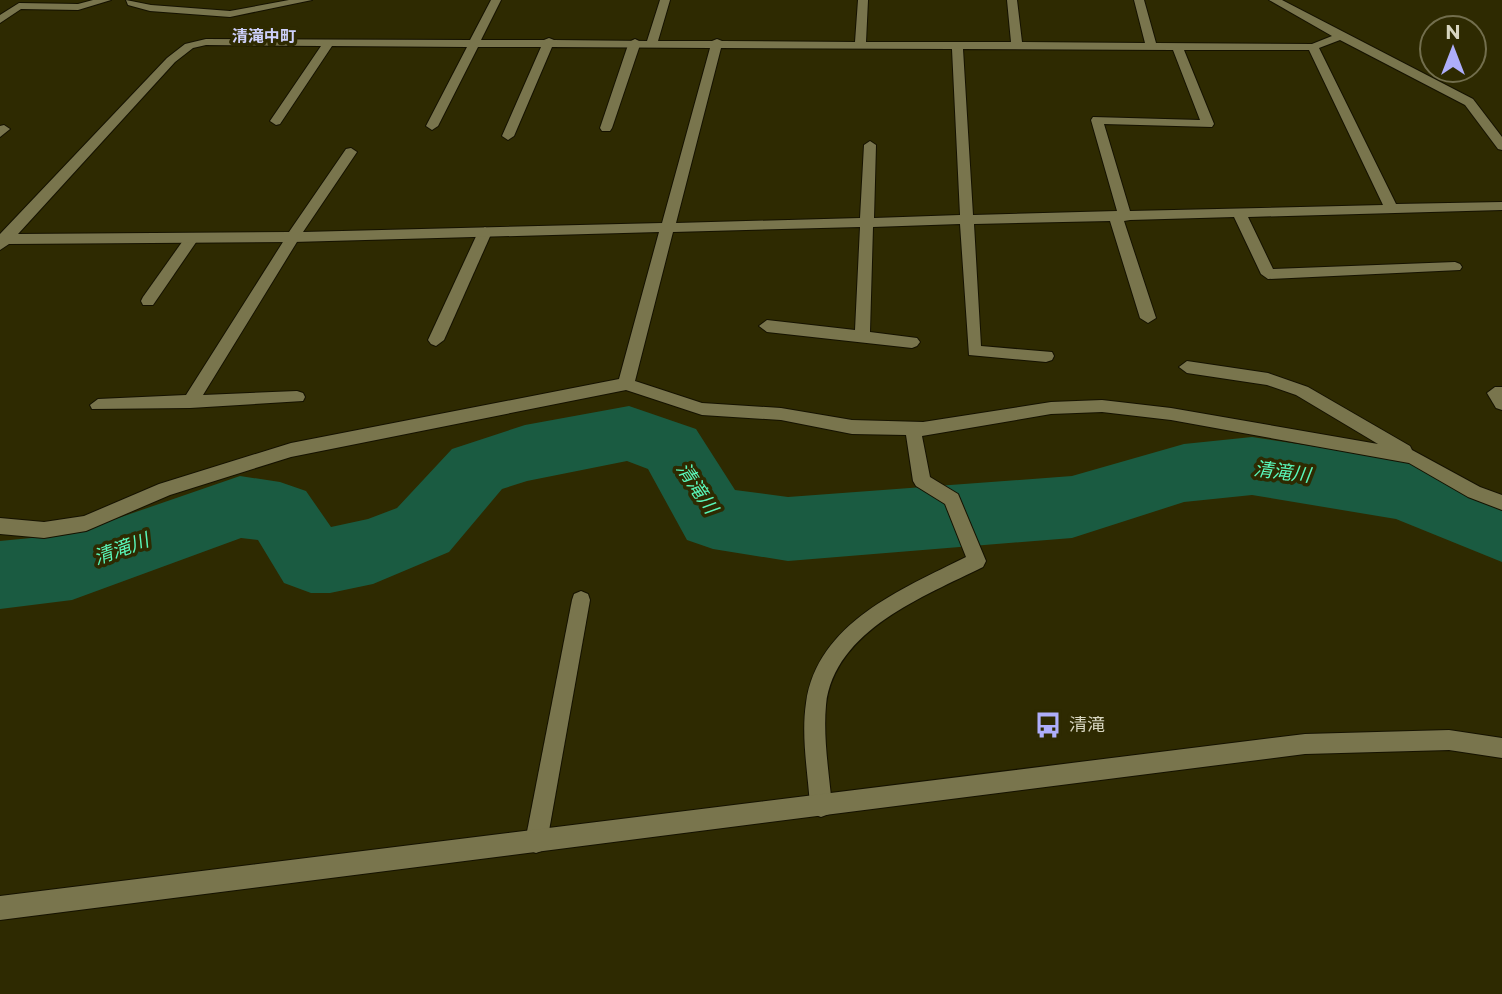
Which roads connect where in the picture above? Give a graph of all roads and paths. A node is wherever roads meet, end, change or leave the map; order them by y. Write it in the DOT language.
graph roads {
  1 [pos="106,0"];
  2 [pos="131,0"];
  3 [pos="307,0"];
  4 [pos="496,0"];
  5 [pos="665,0"];
  6 [pos="863,0"];
  7 [pos="1012,0"];
  8 [pos="1139,0"];
  9 [pos="1274,0"];
  10 [pos="0,20"];
  11 [pos="1341,36"];
  12 [pos="330,41"];
  13 [pos="474,41"];
  14 [pos="549,41"];
  15 [pos="635,42"];
  16 [pos="652,42"];
  17 [pos="717,42"];
  18 [pos="860,44"];
  19 [pos="957,44"];
  20 [pos="1017,44"];
  21 [pos="1151,46"];
  22 [pos="1177,46"];
  23 [pos="1313,47"];
  24 [pos="276,121"];
  25 [pos="432,126"];
  26 [pos="606,128"];
  27 [pos="508,136"];
  28 [pos="870,145"];
  29 [pos="1502,146"];
  30 [pos="351,152"];
  31 [pos="1502,205"];
  32 [pos="1391,207"];
  33 [pos="1240,213"];
  34 [pos="1121,217"];
  35 [pos="968,221"];
  36 [pos="865,223"];
  37 [pos="668,228"];
  38 [pos="485,232"];
  39 [pos="293,237"];
  40 [pos="192,238"];
  41 [pos="1,241"];
  42 [pos="1455,267"];
  43 [pos="148,301"];
  44 [pos="1149,318"];
  45 [pos="767,326"];
  46 [pos="862,337"];
  47 [pos="436,340"];
  48 [pos="912,342"];
  49 [pos="1046,356"];
  50 [pos="1187,367"];
  51 [pos="626,384"];
  52 [pos="1502,393"];
  53 [pos="297,397"];
  54 [pos="190,402"];
  55 [pos="1502,404"];
  56 [pos="98,405"];
  57 [pos="913,429"];
  58 [pos="1413,457"];
  59 [pos="1502,503"];
  60 [pos="0,526"];
  61 [pos="581,600"];
  62 [pos="1502,748"];
  63 [pos="821,806"];
  64 [pos="536,842"];
  65 [pos="0,908"];
  1 -- 10 [label="street"];
  2 -- 3 [label="street"];
  4 -- 13 [label="street"];
  5 -- 16 [label="street"];
  6 -- 18 [label="street"];
  7 -- 20 [label="street"];
  8 -- 21 [label="street"];
  9 -- 11 [label="street"];
  11 -- 23 [label="street"];
  11 -- 29 [label="street"];
  12 -- 13 [label="street"];
  12 -- 24 [label="street"];
  12 -- 41 [label="street"];
  13 -- 14 [label="street"];
  13 -- 25 [label="street"];
  14 -- 15 [label="street"];
  14 -- 27 [label="street"];
  15 -- 16 [label="street"];
  15 -- 26 [label="street"];
  16 -- 17 [label="street"];
  17 -- 18 [label="street"];
  17 -- 37 [label="street"];
  18 -- 19 [label="street"];
  19 -- 20 [label="street"];
  19 -- 35 [label="street"];
  20 -- 21 [label="street"];
  21 -- 22 [label="street"];
  22 -- 23 [label="street"];
  22 -- 34 [label="street"];
  23 -- 32 [label="street"];
  28 -- 36 [label="street"];
  30 -- 39 [label="street"];
  31 -- 32 [label="street"];
  32 -- 33 [label="street"];
  33 -- 34 [label="street"];
  33 -- 42 [label="street"];
  34 -- 35 [label="street"];
  34 -- 44 [label="street"];
  35 -- 36 [label="street"];
  35 -- 49 [label="street"];
  36 -- 37 [label="street"];
  36 -- 46 [label="street"];
  37 -- 38 [label="street"];
  37 -- 51 [label="street"];
  38 -- 39 [label="street"];
  38 -- 47 [label="street"];
  39 -- 40 [label="street"];
  39 -- 54 [label="street"];
  40 -- 41 [label="street"];
  40 -- 43 [label="street"];
  45 -- 46 [label="street"];
  46 -- 48 [label="street"];
  50 -- 58 [label="street"];
  51 -- 57 [label="street"];
  51 -- 60 [label="street"];
  52 -- 55 [label="street"];
  53 -- 54 [label="street"];
  54 -- 56 [label="street"];
  57 -- 58 [label="street"];
  57 -- 63 [label="street"];
  58 -- 59 [label="street"];
  61 -- 64 [label="street"];
  62 -- 63 [label="street"];
  63 -- 64 [label="street"];
  64 -- 65 [label="street"];
}
